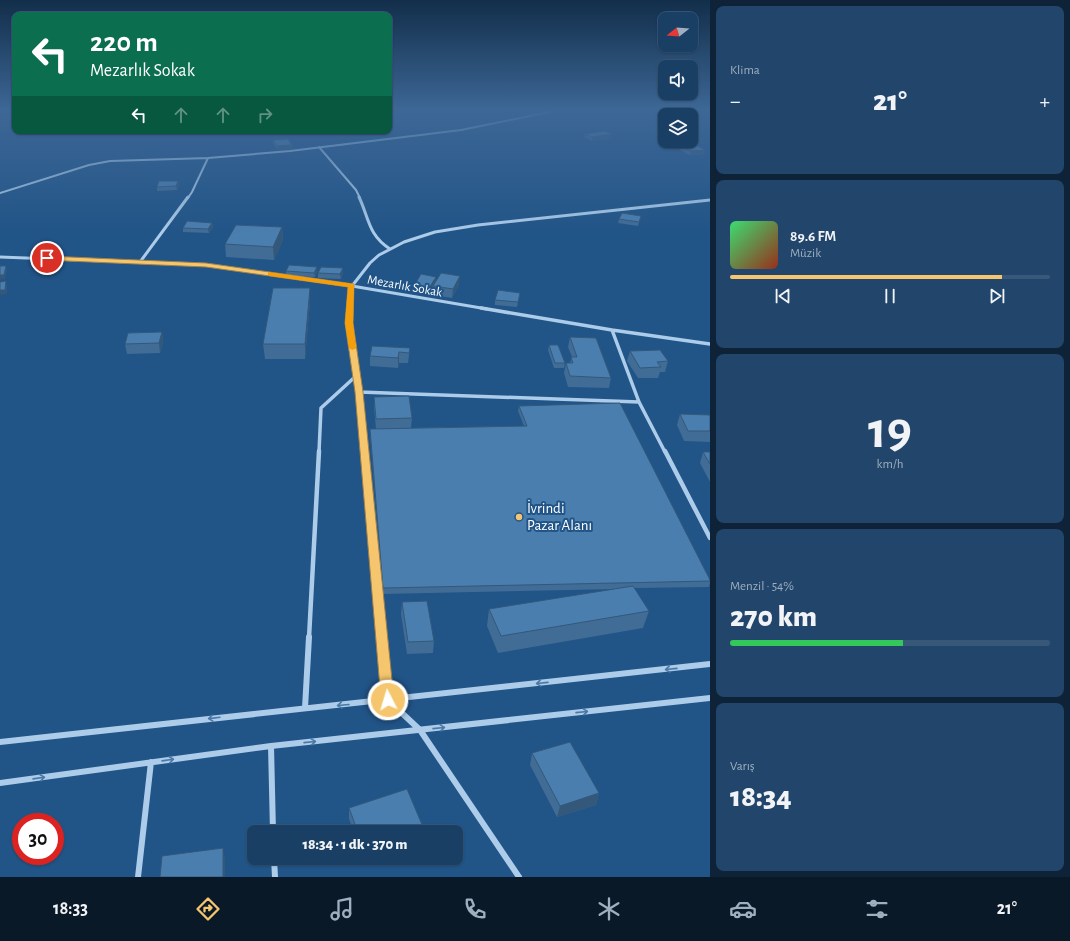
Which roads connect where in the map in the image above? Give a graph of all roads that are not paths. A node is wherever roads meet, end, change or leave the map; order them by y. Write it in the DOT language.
graph roads {
  1 [pos="269,152"];
  2 [pos="323,152"];
  3 [pos="208,158"];
  4 [pos="0,193"];
  5 [pos="710,200"];
  6 [pos="390,249"];
  7 [pos="0,256"];
  8 [pos="140,262"];
  9 [pos="352,286"];
  10 [pos="612,330"];
  11 [pos="710,344"];
  12 [pos="356,376"];
  13 [pos="359,392"];
  14 [pos="639,402"];
  15 [pos="708,530"];
  16 [pos="710,538"];
  17 [pos="710,664"];
  18 [pos="710,698"];
  19 [pos="388,700"];
  20 [pos="305,708"];
  21 [pos="420,730"];
  22 [pos="0,742"];
  23 [pos="271,746"];
  24 [pos="151,762"];
  25 [pos="0,783"];
  26 [pos="273,825"];
  27 [pos="274,865"];
  28 [pos="138,877"];
  29 [pos="275,877"];
  30 [pos="519,877"];
  1 -- 3 [label="street"];
  2 -- 6 [label="street"];
  3 -- 4 [label="street"];
  3 -- 8 [label="street"];
  5 -- 6 [label="street"];
  6 -- 9 [label="street"];
  7 -- 8 [label="street, Mezarlık Sokak"];
  8 -- 9 [label="street, Mezarlık Sokak"];
  9 -- 10 [label="street, Mezarlık Sokak"];
  9 -- 12 [label="street"];
  10 -- 11 [label="street, Mezarlık Sokak"];
  10 -- 14 [label="street"];
  12 -- 13 [label="street"];
  12 -- 20 [label="street"];
  13 -- 14 [label="street"];
  13 -- 19 [label="street"];
  14 -- 15 [label="street"];
  15 -- 16 [label="street"];
  17 -- 19 [label="street, one-way"];
  21 -- 18 [label="street, one-way"];
  19 -- 20 [label="street, one-way"];
  19 -- 21 [label="street"];
  20 -- 22 [label="street, one-way"];
  23 -- 21 [label="street, one-way"];
  21 -- 30 [label="street"];
  24 -- 23 [label="street, one-way"];
  23 -- 26 [label="street"];
  25 -- 24 [label="street, one-way"];
  24 -- 28 [label="street"];
  27 -- 29 [label="street"];
}
